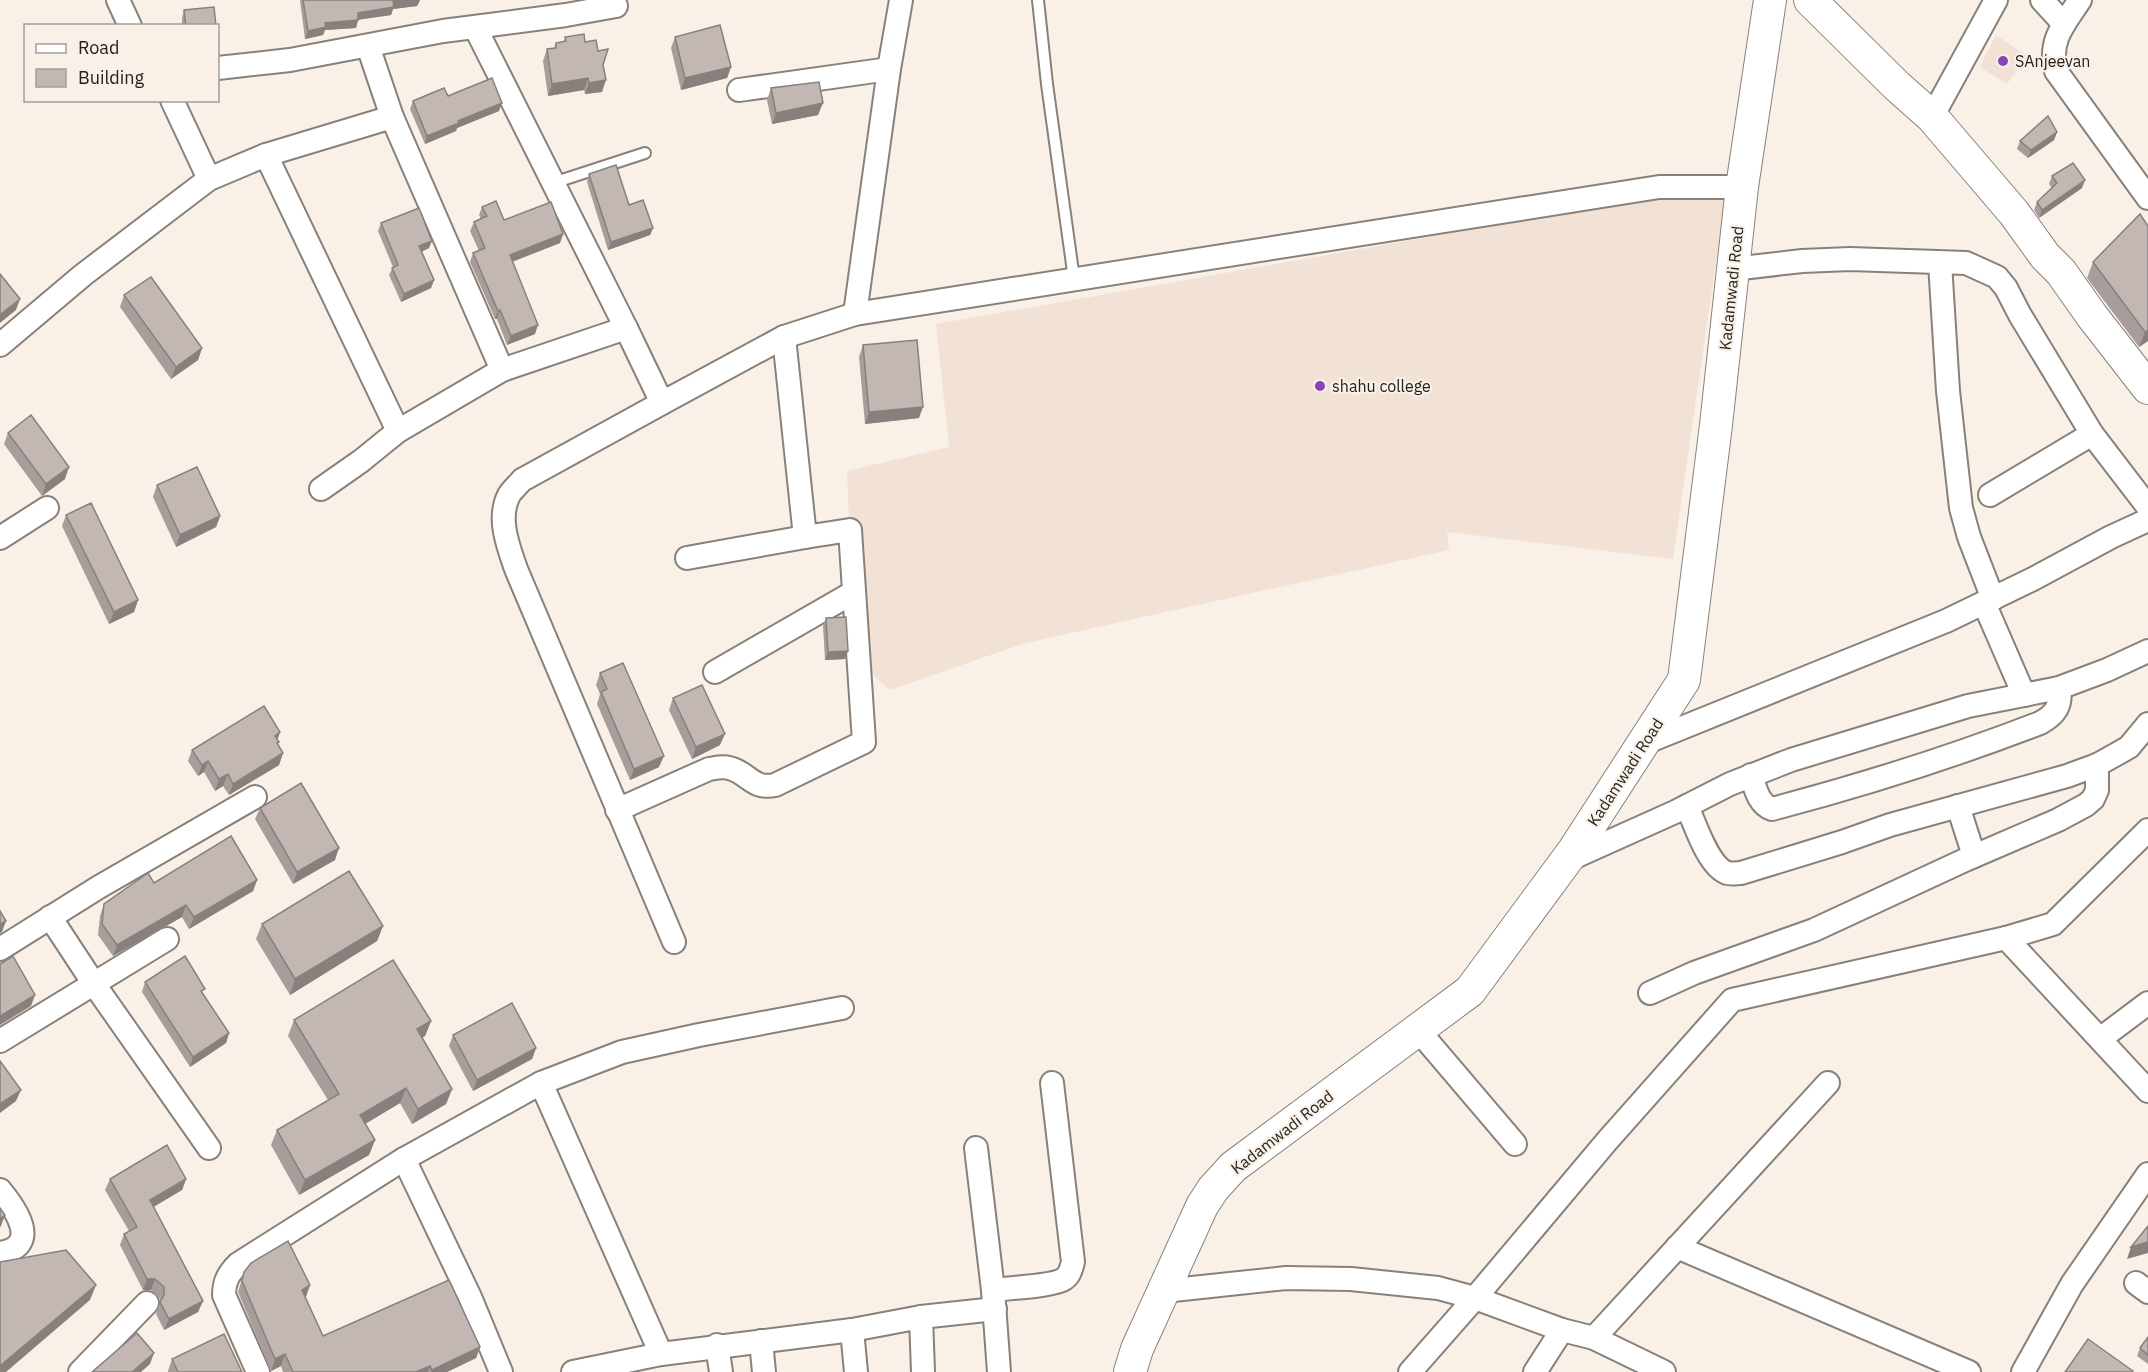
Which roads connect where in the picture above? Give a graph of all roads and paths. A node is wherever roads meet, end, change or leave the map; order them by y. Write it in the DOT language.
graph roads {
  1 [pos="118,0"];
  2 [pos="902,0"];
  3 [pos="1038,0"];
  4 [pos="1770,0"];
  5 [pos="1810,0"];
  6 [pos="1996,0"];
  7 [pos="2042,0"];
  8 [pos="2080,0"];
  9 [pos="616,6"];
  10 [pos="129,24"];
  11 [pos="2064,24"];
  12 [pos="475,27"];
  13 [pos="368,46"];
  14 [pos="219,68"];
  15 [pos="889,69"];
  16 [pos="739,90"];
  17 [pos="173,102"];
  18 [pos="392,117"];
  19 [pos="1932,117"];
  20 [pos="645,153"];
  21 [pos="266,155"];
  22 [pos="209,179"];
  23 [pos="554,183"];
  24 [pos="1742,187"];
  25 [pos="2148,198"];
  26 [pos="1940,263"];
  27 [pos="1733,270"];
  28 [pos="1074,279"];
  29 [pos="855,314"];
  30 [pos="626,328"];
  31 [pos="784,338"];
  32 [pos="0,345"];
  33 [pos="502,370"];
  34 [pos="2148,388"];
  35 [pos="662,403"];
  36 [pos="398,431"];
  37 [pos="2092,434"];
  38 [pos="321,489"];
  39 [pos="1990,495"];
  40 [pos="2148,507"];
  41 [pos="47,508"];
  42 [pos="2148,520"];
  43 [pos="805,537"];
  44 [pos="0,538"];
  45 [pos="687,558"];
  46 [pos="854,592"];
  47 [pos="1988,601"];
  48 [pos="2148,651"];
  49 [pos="715,672"];
  50 [pos="2059,688"];
  51 [pos="2024,695"];
  52 [pos="2145,735"];
  53 [pos="1642,744"];
  54 [pos="2097,765"];
  55 [pos="1751,775"];
  56 [pos="255,796"];
  57 [pos="1687,806"];
  58 [pos="1958,807"];
  59 [pos="616,810"];
  60 [pos="2148,830"];
  61 [pos="1974,856"];
  62 [pos="1566,861"];
  63 [pos="50,917"];
  64 [pos="167,939"];
  65 [pos="2006,939"];
  66 [pos="674,942"];
  67 [pos="0,949"];
  68 [pos="94,984"];
  69 [pos="1650,993"];
  70 [pos="2148,1003"];
  71 [pos="842,1008"];
  72 [pos="1418,1030"];
  73 [pos="2100,1039"];
  74 [pos="0,1041"];
  75 [pos="541,1083"];
  76 [pos="1052,1083"];
  77 [pos="1828,1083"];
  78 [pos="2148,1091"];
  79 [pos="1515,1144"];
  80 [pos="209,1148"];
  81 [pos="976,1148"];
  82 [pos="404,1159"];
  83 [pos="2148,1174"];
  84 [pos="0,1190"];
  85 [pos="1677,1247"];
  86 [pos="0,1253"];
  87 [pos="1164,1291"];
  88 [pos="1475,1298"];
  89 [pos="994,1300"];
  90 [pos="147,1303"];
  91 [pos="921,1317"];
  92 [pos="852,1330"];
  93 [pos="1562,1330"];
  94 [pos="1594,1338"];
  95 [pos="761,1341"];
  96 [pos="717,1345"];
  97 [pos="661,1354"];
  98 [pos="596,1369"];
  99 [pos="80,1372"];
  100 [pos="258,1372"];
  101 [pos="501,1372"];
  102 [pos="573,1372"];
  103 [pos="721,1372"];
  104 [pos="764,1372"];
  105 [pos="856,1372"];
  106 [pos="923,1372"];
  107 [pos="999,1372"];
  108 [pos="1130,1372"];
  109 [pos="1410,1372"];
  110 [pos="1535,1372"];
  111 [pos="1664,1372"];
  112 [pos="1969,1372"];
  113 [pos="2023,1372"];
  1 -- 10 [label="street"];
  2 -- 15 [label="street"];
  3 -- 28 [label="lane"];
  4 -- 24 [label="street, Kadamwadi Road"];
  5 -- 19 [label="street"];
  6 -- 19 [label="street"];
  7 -- 11 [label="street"];
  8 -- 11 [label="street"];
  9 -- 12 [label="street"];
  11 -- 25 [label="street"];
  12 -- 13 [label="street"];
  12 -- 23 [label="street"];
  13 -- 14 [label="street"];
  13 -- 18 [label="street"];
  15 -- 16 [label="street"];
  15 -- 29 [label="street"];
  17 -- 22 [label="street"];
  18 -- 21 [label="street"];
  18 -- 33 [label="street"];
  19 -- 34 [label="street"];
  20 -- 23 [label="lane"];
  21 -- 22 [label="street"];
  21 -- 36 [label="street"];
  22 -- 32 [label="street"];
  23 -- 30 [label="street"];
  24 -- 27 [label="street, Kadamwadi Road"];
  24 -- 28 [label="street"];
  26 -- 27 [label="street"];
  26 -- 37 [label="street"];
  26 -- 47 [label="street"];
  27 -- 53 [label="street, Kadamwadi Road"];
  28 -- 29 [label="street"];
  29 -- 31 [label="street"];
  30 -- 33 [label="street"];
  30 -- 35 [label="street"];
  31 -- 35 [label="street"];
  31 -- 43 [label="street"];
  33 -- 36 [label="street"];
  35 -- 59 [label="street"];
  36 -- 38 [label="street"];
  37 -- 39 [label="street"];
  37 -- 40 [label="street"];
  41 -- 44 [label="street"];
  42 -- 47 [label="street"];
  43 -- 45 [label="street"];
  43 -- 46 [label="street"];
  46 -- 49 [label="street"];
  46 -- 59 [label="street"];
  47 -- 51 [label="street"];
  47 -- 53 [label="street"];
  48 -- 50 [label="street"];
  50 -- 51 [label="street"];
  50 -- 55 [label="street"];
  51 -- 55 [label="street"];
  52 -- 54 [label="street"];
  53 -- 62 [label="street, Kadamwadi Road"];
  54 -- 58 [label="street"];
  54 -- 61 [label="street"];
  55 -- 57 [label="street"];
  56 -- 63 [label="street"];
  57 -- 58 [label="street"];
  57 -- 62 [label="street"];
  58 -- 61 [label="street"];
  59 -- 66 [label="street"];
  60 -- 65 [label="street"];
  61 -- 69 [label="street"];
  62 -- 72 [label="street, Kadamwadi Road"];
  63 -- 67 [label="street"];
  63 -- 68 [label="street"];
  64 -- 68 [label="street"];
  65 -- 73 [label="street"];
  65 -- 88 [label="street"];
  68 -- 74 [label="street"];
  68 -- 80 [label="street"];
  70 -- 73 [label="street"];
  71 -- 75 [label="street"];
  72 -- 79 [label="street"];
  72 -- 87 [label="street, Kadamwadi Road"];
  73 -- 78 [label="street"];
  75 -- 82 [label="street"];
  75 -- 97 [label="street"];
  76 -- 89 [label="street"];
  77 -- 85 [label="street"];
  81 -- 89 [label="street"];
  82 -- 100 [label="street"];
  82 -- 101 [label="street"];
  83 -- 113 [label="street"];
  84 -- 86 [label="street"];
  85 -- 94 [label="street"];
  85 -- 112 [label="street"];
  87 -- 88 [label="street"];
  87 -- 108 [label="street, Kadamwadi Road"];
  88 -- 93 [label="street"];
  88 -- 109 [label="street"];
  89 -- 91 [label="street"];
  89 -- 107 [label="street"];
  90 -- 99 [label="street"];
  91 -- 92 [label="street"];
  91 -- 106 [label="street"];
  92 -- 95 [label="street"];
  92 -- 105 [label="street"];
  93 -- 94 [label="street"];
  93 -- 110 [label="street"];
  94 -- 111 [label="street"];
  95 -- 96 [label="street"];
  95 -- 104 [label="street"];
  96 -- 97 [label="street"];
  96 -- 103 [label="street"];
  97 -- 98 [label="street"];
  98 -- 102 [label="street"];
}
